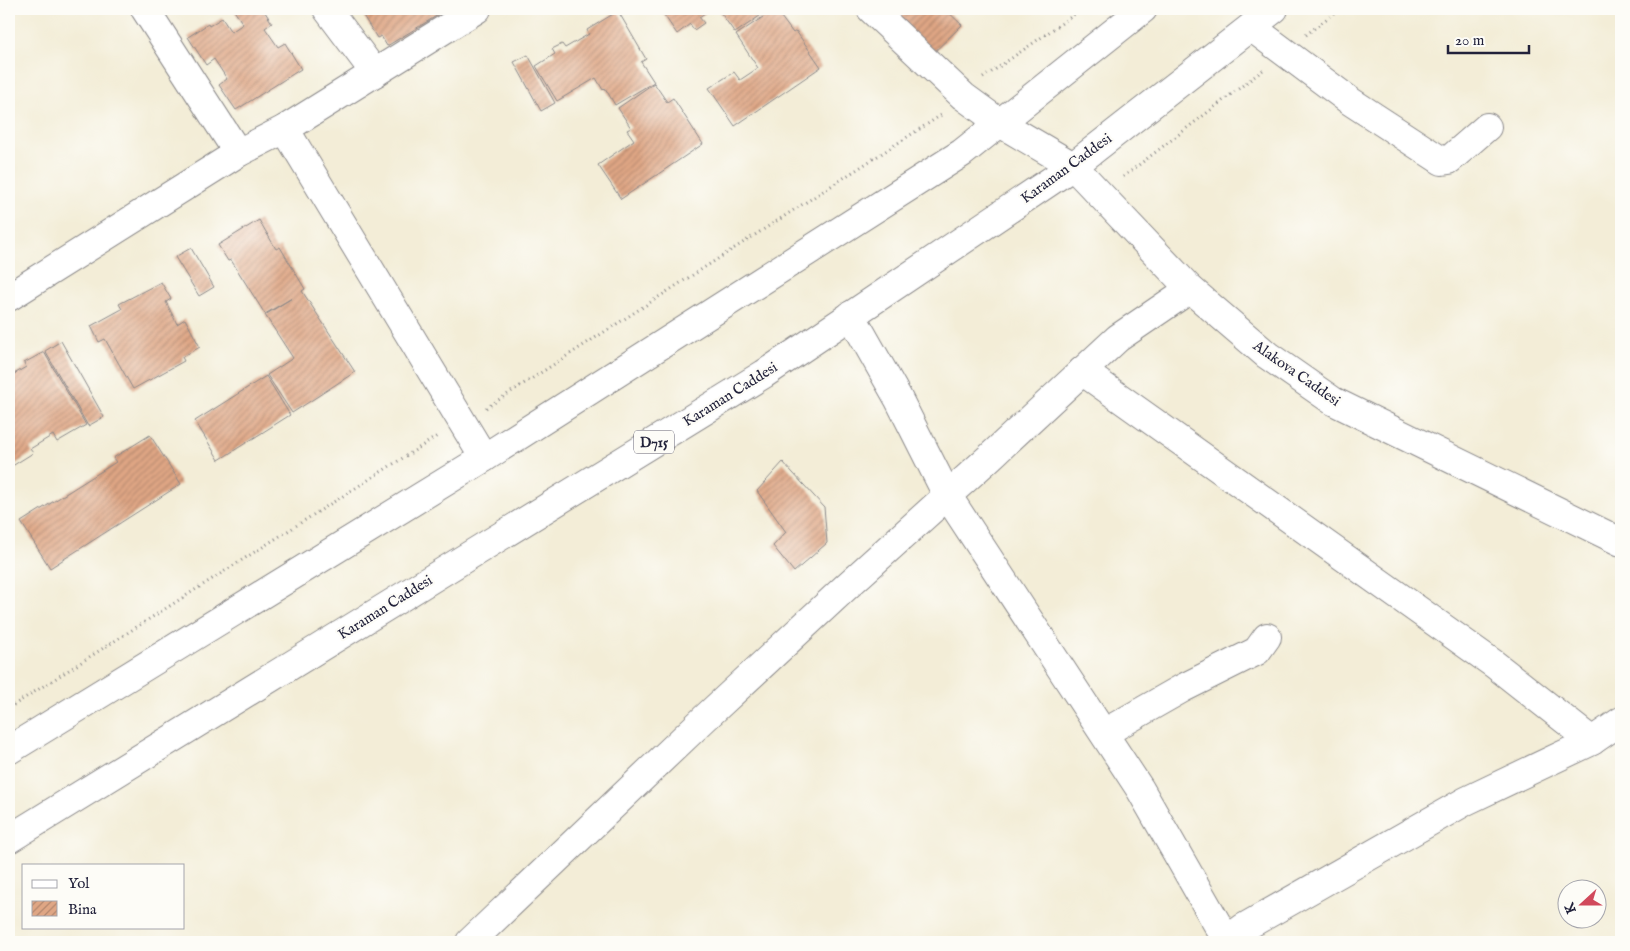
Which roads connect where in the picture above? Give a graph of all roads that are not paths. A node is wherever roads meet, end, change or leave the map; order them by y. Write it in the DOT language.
graph roads {
  1 [pos="145,9"];
  2 [pos="327,9"];
  3 [pos="477,9"];
  4 [pos="871,9"];
  5 [pos="1143,9"];
  6 [pos="1274,9"];
  7 [pos="1251,27"];
  8 [pos="375,73"];
  9 [pos="1000,123"];
  10 [pos="1487,127"];
  11 [pos="286,129"];
  12 [pos="238,153"];
  13 [pos="1073,166"];
  14 [pos="1190,289"];
  15 [pos="9,297"];
  16 [pos="851,315"];
  17 [pos="1082,371"];
  18 [pos="484,458"];
  19 [pos="948,495"];
  20 [pos="1621,542"];
  21 [pos="1267,637"];
  22 [pos="1621,721"];
  23 [pos="1104,733"];
  24 [pos="1592,741"];
  25 [pos="9,750"];
  26 [pos="9,839"];
  27 [pos="1226,941"];
  28 [pos="470,942"];
  1 -- 12 [label="main road"];
  2 -- 8 [label="main road"];
  3 -- 8 [label="main road"];
  4 -- 9 [label="main road, Alakova Caddesi"];
  5 -- 9 [label="main road"];
  6 -- 7 [label="main road, Karaman Caddesi / D715"];
  7 -- 10 [label="main road"];
  7 -- 13 [label="main road, Karaman Caddesi / D715"];
  8 -- 11 [label="main road"];
  9 -- 13 [label="main road, Alakova Caddesi"];
  9 -- 18 [label="main road"];
  11 -- 12 [label="main road"];
  11 -- 18 [label="main road"];
  12 -- 15 [label="main road"];
  13 -- 14 [label="main road, Alakova Caddesi"];
  13 -- 16 [label="main road, Karaman Caddesi / D715"];
  14 -- 17 [label="main road"];
  14 -- 20 [label="main road, Alakova Caddesi"];
  16 -- 19 [label="main road"];
  16 -- 26 [label="main road, Karaman Caddesi / D715"];
  17 -- 19 [label="main road"];
  17 -- 24 [label="main road"];
  18 -- 25 [label="main road"];
  19 -- 23 [label="main road"];
  19 -- 28 [label="main road"];
  21 -- 23 [label="main road"];
  22 -- 24 [label="main road"];
  23 -- 27 [label="main road"];
  24 -- 27 [label="main road"];
}
